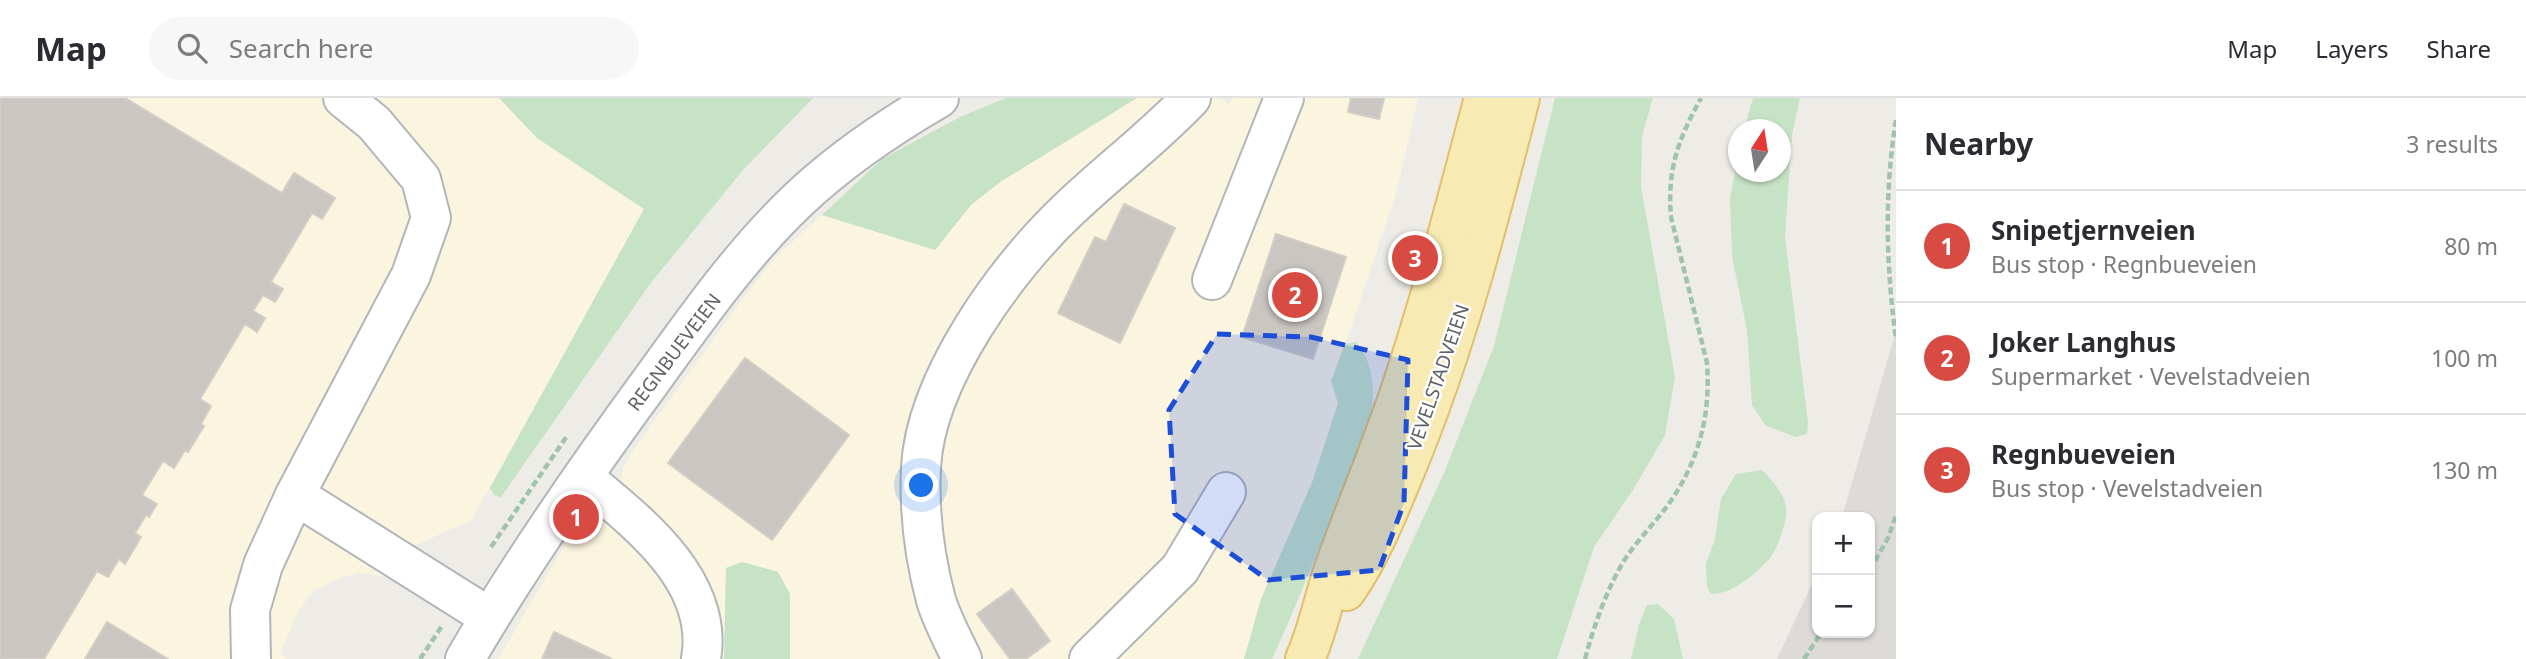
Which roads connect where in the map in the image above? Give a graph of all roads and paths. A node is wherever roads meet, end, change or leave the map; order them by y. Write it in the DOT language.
graph roads {
  1 [pos="343,98"];
  2 [pos="939,98"];
  3 [pos="1191,98"];
  4 [pos="1284,98"];
  5 [pos="1484,98"];
  6 [pos="1520,98"];
  7 [pos="1700,98"];
  8 [pos="1896,120"];
  9 [pos="1212,280"];
  10 [pos="1896,339"];
  11 [pos="583,477"];
  12 [pos="1226,492"];
  13 [pos="295,495"];
  14 [pos="1896,515"];
  15 [pos="1875,561"];
  16 [pos="489,617"];
  17 [pos="1818,638"];
  18 [pos="1310,649"];
  19 [pos="251,659"];
  20 [pos="466,659"];
  21 [pos="701,659"];
  22 [pos="962,659"];
  23 [pos="1089,659"];
  24 [pos="1585,659"];
  25 [pos="1804,659"];
  1 -- 13 [label="street"];
  2 -- 11 [label="street, REGNBUEVEIEN"];
  3 -- 22 [label="street"];
  4 -- 9 [label="street"];
  5 -- 18 [label="main road, VEVELSTADVEIEN"];
  6 -- 18 [label="main road, VEVELSTADVEIEN"];
  7 -- 24 [label="path"];
  8 -- 10 [label="path"];
  11 -- 16 [label="street, REGNBUEVEIEN"];
  11 -- 21 [label="street"];
  12 -- 23 [label="street"];
  13 -- 16 [label="street"];
  13 -- 19 [label="street"];
  14 -- 15 [label="path"];
  16 -- 20 [label="street, REGNBUEVEIEN"];
  17 -- 25 [label="path"];
}
